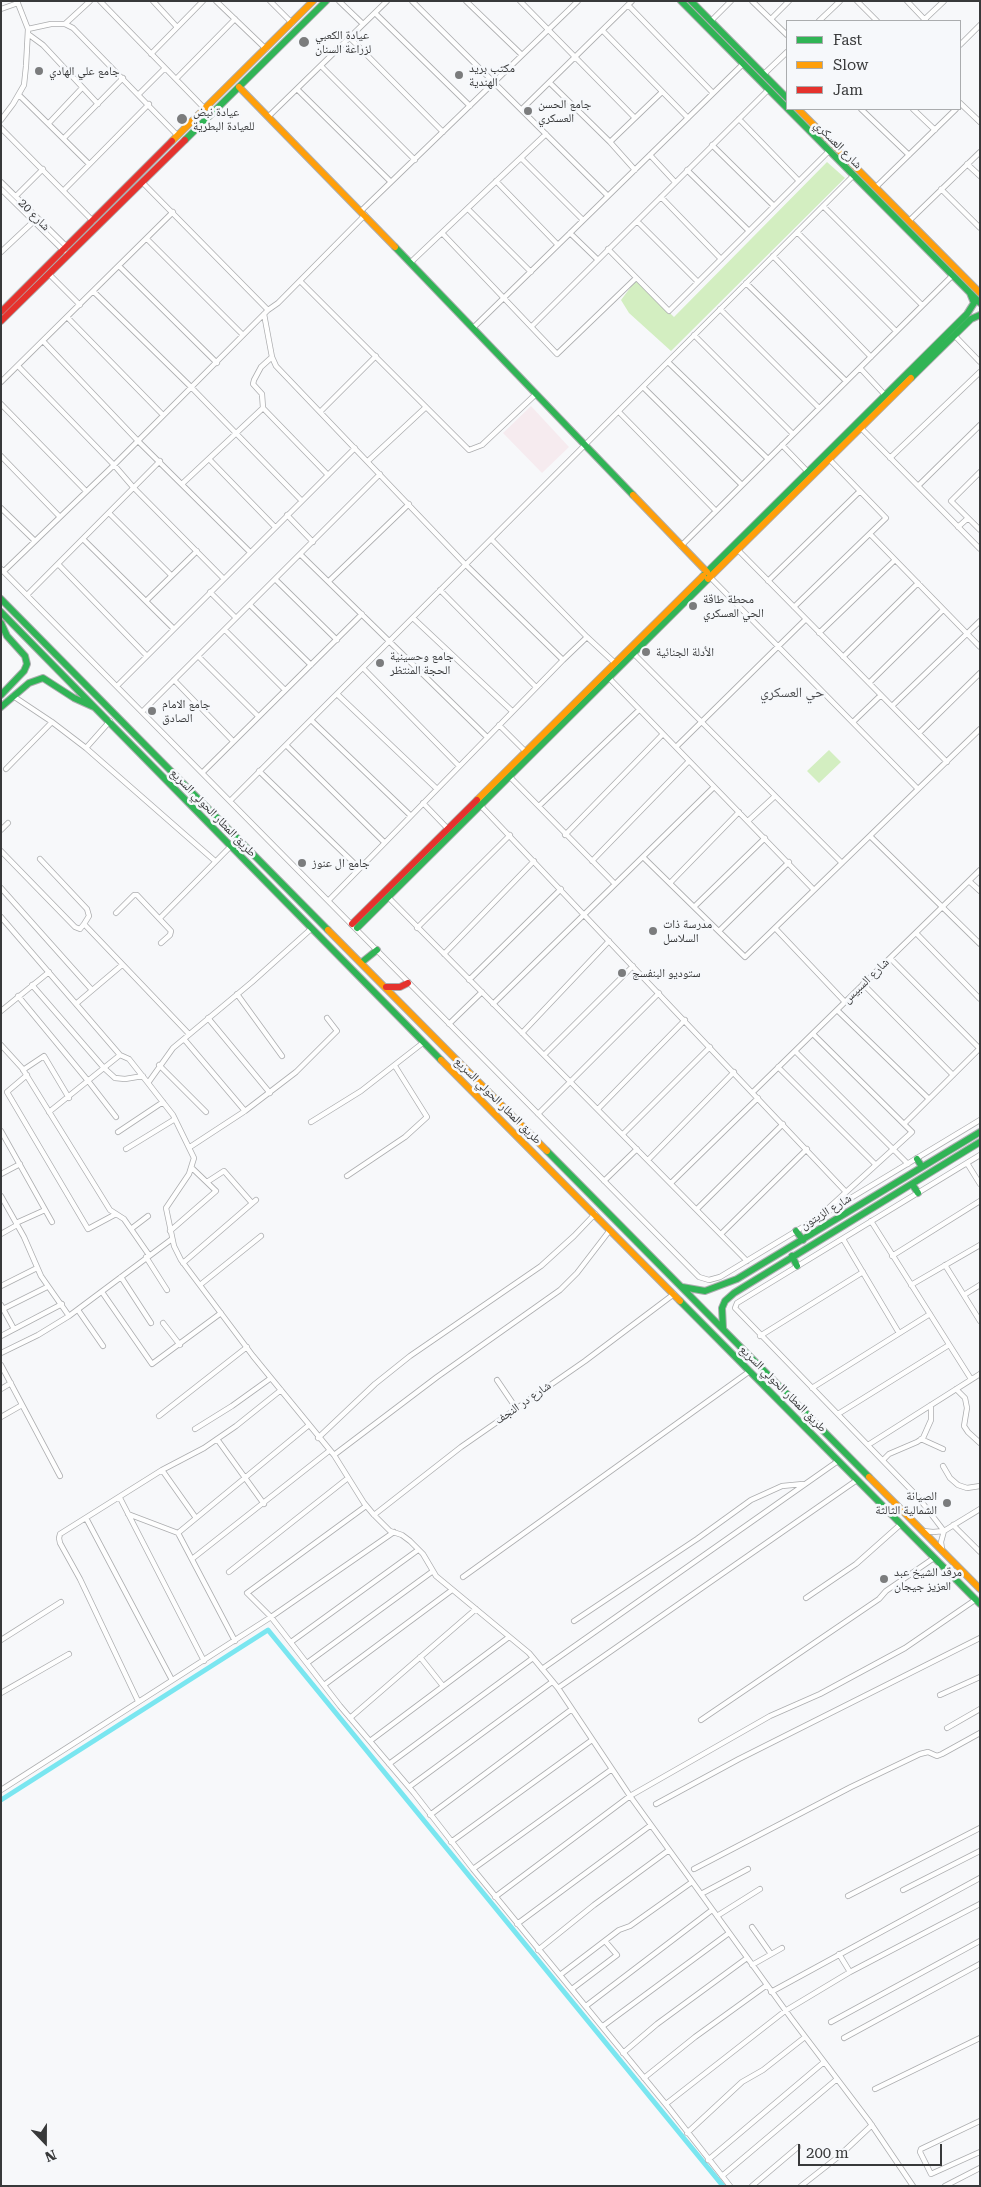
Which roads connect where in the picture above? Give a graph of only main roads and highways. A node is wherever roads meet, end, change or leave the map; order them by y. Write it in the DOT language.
graph roads {
  1 [pos="313,1"];
  2 [pos="326,1"];
  3 [pos="681,1"];
  4 [pos="691,1"];
  5 [pos="716,31"];
  6 [pos="725,40"];
  7 [pos="238,86"];
  8 [pos="786,97"];
  9 [pos="786,108"];
  10 [pos="788,110"];
  11 [pos="799,110"];
  12 [pos="204,114"];
  13 [pos="188,131"];
  14 [pos="927,239"];
  15 [pos="921,244"];
  16 [pos="938,250"];
  17 [pos="931,255"];
  18 [pos="980,292"];
  19 [pos="970,294"];
  20 [pos="980,303"];
  21 [pos="1,312"];
  22 [pos="969,316"];
  23 [pos="980,316"];
  24 [pos="1,320"];
  25 [pos="799,485"];
  26 [pos="790,494"];
  27 [pos="708,575"];
  28 [pos="1,598"];
  29 [pos="1,612"];
  30 [pos="1,623"];
  31 [pos="1,695"];
  32 [pos="583,700"];
  33 [pos="1,707"];
  34 [pos="98,710"];
  35 [pos="573,710"];
  36 [pos="248,847"];
  37 [pos="239,856"];
  38 [pos="266,865"];
  39 [pos="257,874"];
  40 [pos="377,950"];
  41 [pos="362,962"];
  42 [pos="408,982"];
  43 [pos="386,986"];
  44 [pos="980,1132"];
  45 [pos="980,1142"];
  46 [pos="917,1159"];
  47 [pos="922,1167"];
  48 [pos="912,1184"];
  49 [pos="918,1193"];
  50 [pos="796,1231"];
  51 [pos="802,1240"];
  52 [pos="792,1256"];
  53 [pos="798,1266"];
  54 [pos="752,1270"];
  55 [pos="756,1278"];
  56 [pos="678,1285"];
  57 [pos="723,1328"];
  58 [pos="980,1589"];
  59 [pos="977,1602"];
  1 -- 12 [label="main road"];
  2 -- 7 [label="main road"];
  3 -- 5 [label="main road, شارع العسكري"];
  4 -- 5 [label="main road, شارع العسكري"];
  5 -- 6 [label="main road, شارع العسكري"];
  6 -- 8 [label="main road, شارع العسكري"];
  6 -- 9 [label="main road, شارع العسكري"];
  7 -- 12 [label="main road"];
  7 -- 27 [label="main road"];
  10 -- 15 [label="main road, شارع العسكري"];
  11 -- 14 [label="main road, شارع العسكري"];
  12 -- 13 [label="main road"];
  13 -- 21 [label="main road"];
  13 -- 24 [label="main road"];
  14 -- 15 [label="main road"];
  14 -- 16 [label="main road, شارع العسكري"];
  15 -- 17 [label="main road, شارع العسكري"];
  16 -- 17 [label="main road"];
  16 -- 18 [label="main road, شارع العسكري"];
  17 -- 19 [label="main road, شارع العسكري"];
  19 -- 20 [label="main road, شارع العسكري"];
  19 -- 22 [label="main road"];
  22 -- 23 [label="main road"];
  22 -- 25 [label="main road"];
  22 -- 25 [label="main road"];
  25 -- 26 [label="main road"];
  26 -- 27 [label="main road"];
  26 -- 27 [label="main road"];
  27 -- 32 [label="main road"];
  27 -- 32 [label="main road"];
  28 -- 36 [label="main road, طريق المطار الحولي السريع"];
  29 -- 34 [label="main road, طريق المطار الحولي السريع"];
  30 -- 31 [label="main road"];
  32 -- 35 [label="main road"];
  33 -- 34 [label="main road"];
  34 -- 37 [label="main road, طريق المطار الحولي السريع"];
  35 -- 35 [label="main road"];
  36 -- 37 [label="main road"];
  36 -- 38 [label="main road, طريق المطار الحولي السريع"];
  37 -- 39 [label="main road, طريق المطار الحولي السريع"];
  38 -- 39 [label="main road"];
  38 -- 41 [label="main road, طريق المطار الحولي السريع"];
  39 -- 59 [label="main road, طريق المطار الحولي السريع"];
  40 -- 41 [label="main road"];
  41 -- 43 [label="main road, طريق المطار الحولي السريع"];
  42 -- 43 [label="main road"];
  43 -- 56 [label="main road, طريق المطار الحولي السريع"];
  44 -- 47 [label="main road, شارع الزيتون"];
  45 -- 48 [label="main road, شارع الزيتون"];
  46 -- 47 [label="main road"];
  47 -- 51 [label="main road, شارع الزيتون"];
  48 -- 49 [label="main road"];
  48 -- 52 [label="main road, شارع الزيتون"];
  50 -- 51 [label="main road"];
  51 -- 54 [label="main road, شارع الزيتون"];
  52 -- 53 [label="main road"];
  52 -- 55 [label="main road, شارع الزيتون"];
  54 -- 55 [label="main road"];
  54 -- 56 [label="main road, شارع الزيتون"];
  55 -- 57 [label="main road, شارع الزيتون"];
  56 -- 57 [label="main road, طريق المطار الحولي السريع"];
  57 -- 58 [label="main road, طريق المطار الحولي السريع"];
}
